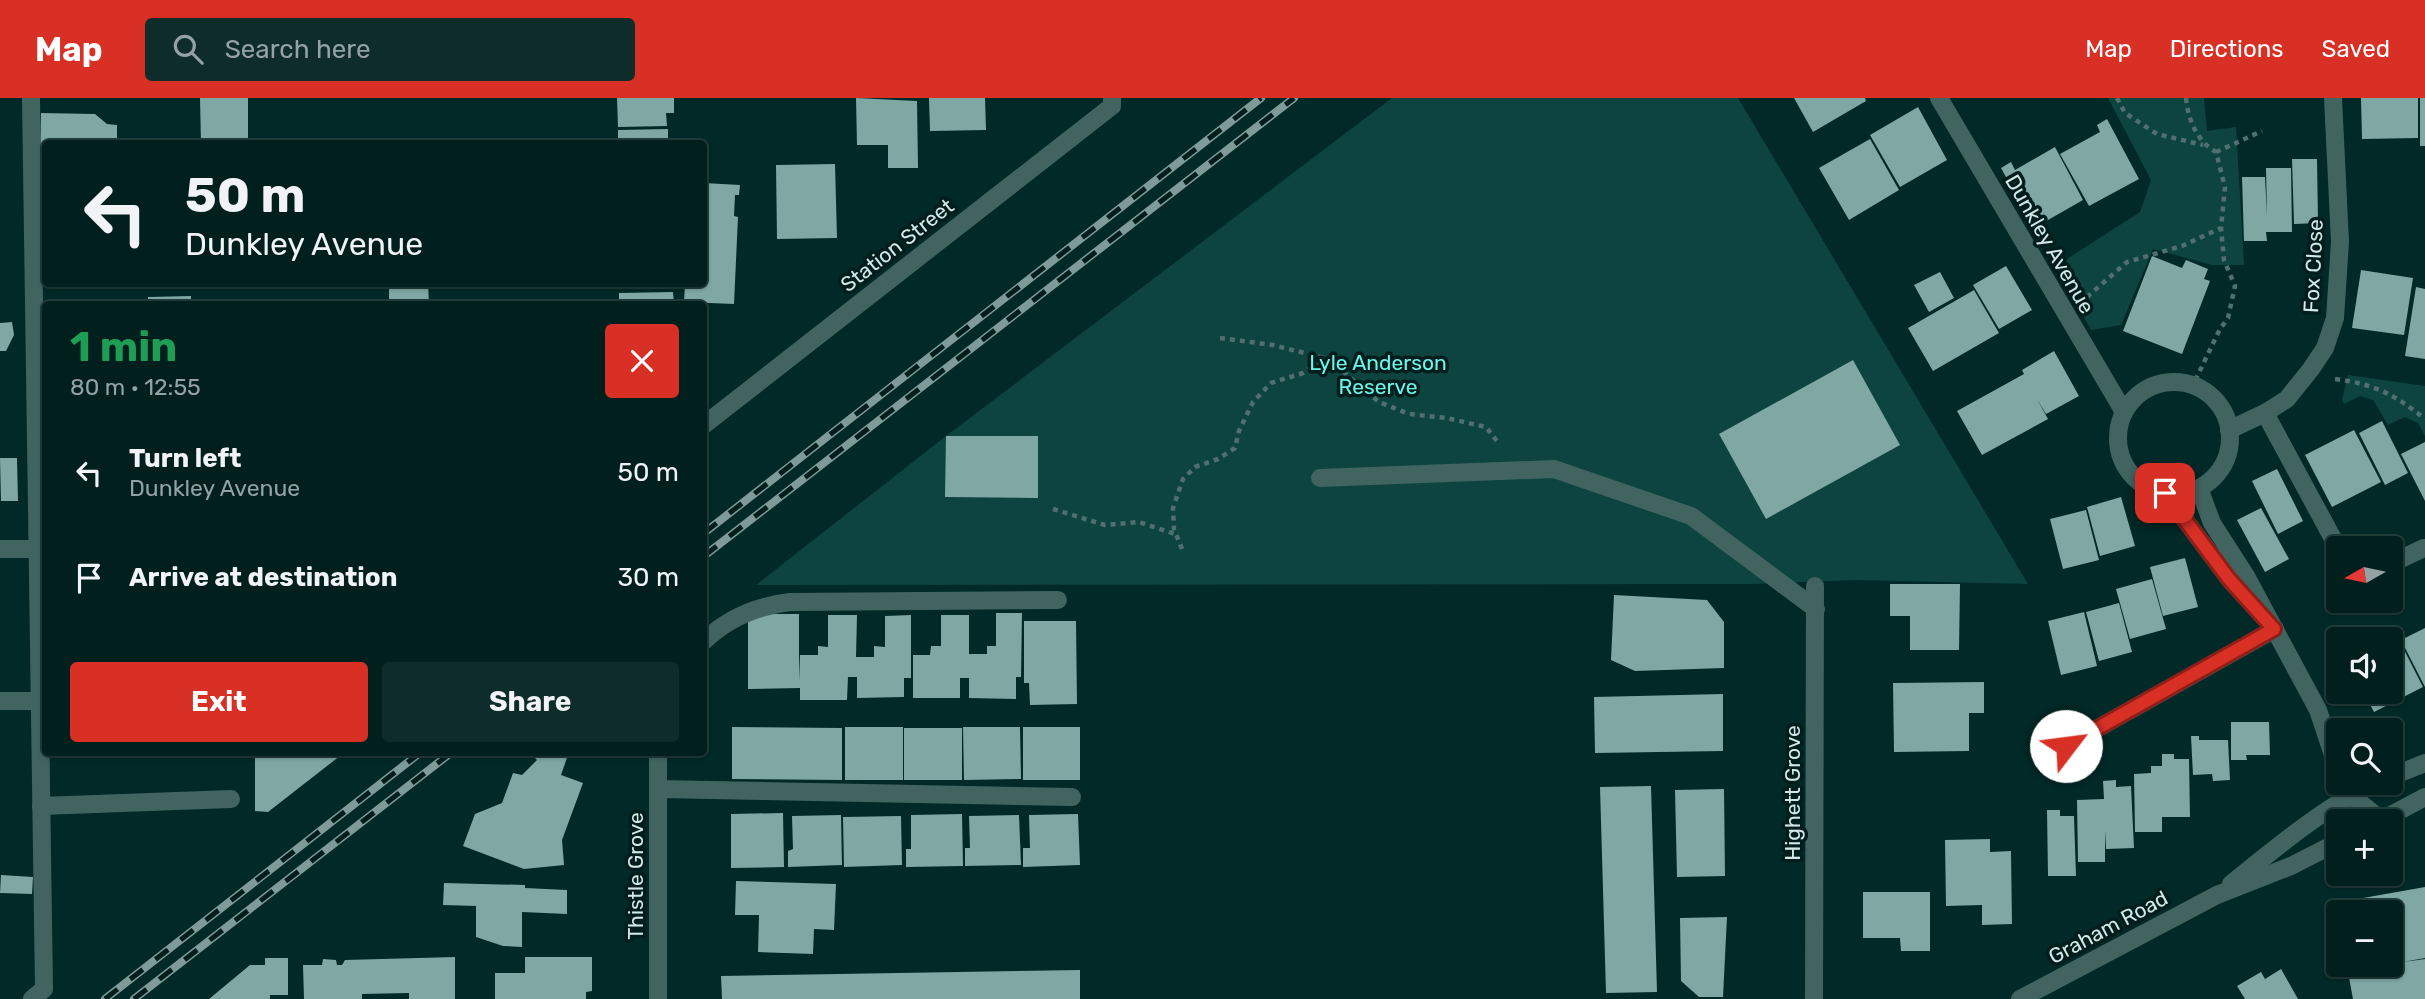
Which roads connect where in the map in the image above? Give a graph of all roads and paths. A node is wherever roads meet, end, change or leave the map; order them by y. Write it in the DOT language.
graph roads {
  1 [pos="31,98"];
  2 [pos="1112,98"];
  3 [pos="1938,98"];
  4 [pos="2118,98"];
  5 [pos="2186,98"];
  6 [pos="2333,98"];
  7 [pos="2262,131"];
  8 [pos="2204,145"];
  9 [pos="2216,152"];
  10 [pos="2221,228"];
  11 [pos="2065,316"];
  12 [pos="1220,338"];
  13 [pos="1324,358"];
  14 [pos="2311,369"];
  15 [pos="2193,385"];
  16 [pos="2124,412"];
  17 [pos="2265,413"];
  18 [pos="2425,418"];
  19 [pos="707,423"];
  20 [pos="2229,430"];
  21 [pos="1521,470"];
  22 [pos="1320,478"];
  23 [pos="2199,488"];
  24 [pos="2165,493"];
  25 [pos="1053,509"];
  26 [pos="1175,534"];
  27 [pos="2332,536"];
  28 [pos="2424,548"];
  29 [pos="0,549"];
  30 [pos="42,549"];
  31 [pos="1182,549"];
  32 [pos="2403,558"];
  33 [pos="1815,586"];
  34 [pos="1058,600"];
  35 [pos="1815,609"];
  36 [pos="2274,629"];
  37 [pos="707,639"];
  38 [pos="0,701"];
  39 [pos="40,701"];
  40 [pos="2318,710"];
  41 [pos="2326,720"];
  42 [pos="2326,734"];
  43 [pos="2066,746"];
  44 [pos="659,756"];
  45 [pos="2425,763"];
  46 [pos="2403,772"];
  47 [pos="658,789"];
  48 [pos="2341,795"];
  49 [pos="2354,795"];
  50 [pos="1072,797"];
  51 [pos="2425,797"];
  52 [pos="231,799"];
  53 [pos="41,806"];
  54 [pos="2369,809"];
  55 [pos="2402,809"];
  56 [pos="2326,848"];
  57 [pos="2217,895"];
  58 [pos="32,999"];
  59 [pos="658,999"];
  60 [pos="1814,999"];
  61 [pos="2020,999"];
  1 -- 30 [label="street"];
  2 -- 19 [label="street, Station Street"];
  3 -- 11 [label="street, Dunkley Avenue"];
  4 -- 8 [label="path"];
  5 -- 8 [label="path"];
  6 -- 14 [label="street, Fox Close"];
  7 -- 9 [label="path"];
  8 -- 9 [label="path"];
  9 -- 10 [label="path"];
  10 -- 11 [label="path"];
  10 -- 15 [label="path"];
  11 -- 16 [label="street, Dunkley Avenue"];
  12 -- 13 [label="path"];
  13 -- 21 [label="path"];
  13 -- 26 [label="path"];
  14 -- 17 [label="street, Fox Close"];
  14 -- 18 [label="path"];
  15 -- 16 [label="street"];
  15 -- 20 [label="street"];
  16 -- 24 [label="street"];
  17 -- 20 [label="street, Fox Close"];
  17 -- 27 [label="street"];
  20 -- 23 [label="street"];
  21 -- 22 [label="street"];
  21 -- 35 [label="street"];
  23 -- 24 [label="street"];
  23 -- 36 [label="street"];
  24 -- 36 [label="street"];
  25 -- 26 [label="path"];
  26 -- 31 [label="path"];
  28 -- 32 [label="street"];
  29 -- 30 [label="street"];
  30 -- 39 [label="street"];
  33 -- 35 [label="street, Highett Grove"];
  34 -- 37 [label="street"];
  35 -- 60 [label="street, Highett Grove"];
  36 -- 40 [label="street"];
  36 -- 43 [label="street"];
  38 -- 39 [label="street"];
  39 -- 53 [label="street"];
  40 -- 41 [label="street"];
  40 -- 42 [label="street"];
  44 -- 47 [label="street, Thistle Grove"];
  45 -- 46 [label="street, Graham Road"];
  47 -- 50 [label="street"];
  47 -- 59 [label="street, Thistle Grove"];
  48 -- 57 [label="street, Graham Road"];
  49 -- 54 [label="street"];
  51 -- 55 [label="street"];
  52 -- 53 [label="street"];
  53 -- 58 [label="street"];
  56 -- 57 [label="street, Graham Road"];
  57 -- 61 [label="street, Graham Road"];
}
